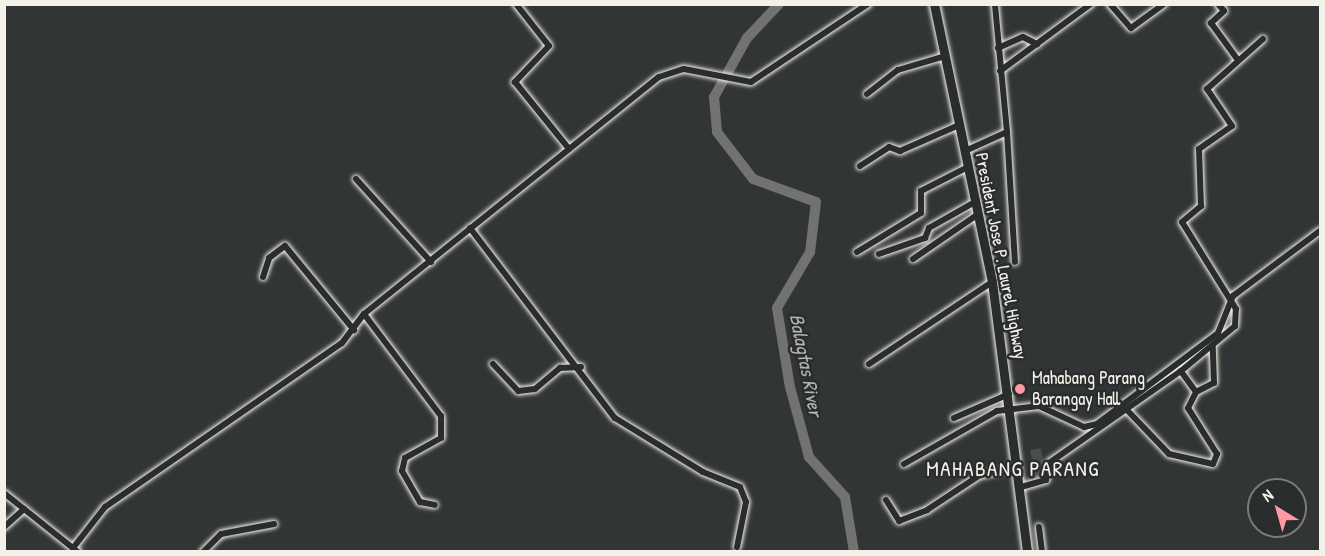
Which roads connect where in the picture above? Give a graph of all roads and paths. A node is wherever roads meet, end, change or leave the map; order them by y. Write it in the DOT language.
graph roads {
  1 [pos="516,4"];
  2 [pos="868,4"];
  3 [pos="934,4"];
  4 [pos="995,4"];
  5 [pos="1091,4"];
  6 [pos="1110,4"];
  7 [pos="1164,4"];
  8 [pos="1218,4"];
  9 [pos="1263,39"];
  10 [pos="1037,44"];
  11 [pos="998,48"];
  12 [pos="945,56"];
  13 [pos="1238,60"];
  14 [pos="1000,71"];
  15 [pos="867,94"];
  16 [pos="959,125"];
  17 [pos="1007,132"];
  18 [pos="569,148"];
  19 [pos="964,151"];
  20 [pos="860,166"];
  21 [pos="968,167"];
  22 [pos="356,179"];
  23 [pos="975,202"];
  24 [pos="977,215"];
  25 [pos="470,228"];
  26 [pos="1320,231"];
  27 [pos="858,252"];
  28 [pos="879,254"];
  29 [pos="913,259"];
  30 [pos="431,262"];
  31 [pos="1016,262"];
  32 [pos="263,277"];
  33 [pos="992,282"];
  34 [pos="1228,302"];
  35 [pos="364,314"];
  36 [pos="354,330"];
  37 [pos="1213,345"];
  38 [pos="493,364"];
  39 [pos="869,364"];
  40 [pos="581,367"];
  41 [pos="1181,371"];
  42 [pos="1196,392"];
  43 [pos="1010,394"];
  44 [pos="1012,408"];
  45 [pos="1127,410"];
  46 [pos="954,418"];
  47 [pos="904,464"];
  48 [pos="1019,467"];
  49 [pos="1021,487"];
  50 [pos="4,493"];
  51 [pos="886,500"];
  52 [pos="435,505"];
  53 [pos="24,509"];
  54 [pos="274,524"];
  55 [pos="4,527"];
  56 [pos="1039,527"];
  57 [pos="738,547"];
  58 [pos="75,550"];
  59 [pos="203,552"];
  60 [pos="1027,552"];
  61 [pos="1042,552"];
  1 -- 18 [label="street"];
  2 -- 18 [label="street"];
  3 -- 12 [label="highway, President Jose P. Laurel Highway"];
  4 -- 11 [label="street"];
  5 -- 10 [label="street"];
  6 -- 7 [label="street"];
  8 -- 13 [label="street"];
  9 -- 13 [label="street"];
  10 -- 11 [label="street"];
  10 -- 14 [label="street"];
  11 -- 14 [label="street"];
  12 -- 15 [label="street"];
  12 -- 16 [label="highway, President Jose P. Laurel Highway"];
  13 -- 34 [label="street"];
  14 -- 17 [label="street"];
  16 -- 19 [label="highway, President Jose P. Laurel Highway"];
  16 -- 20 [label="street"];
  17 -- 19 [label="street"];
  17 -- 31 [label="street"];
  18 -- 25 [label="street"];
  19 -- 21 [label="highway, President Jose P. Laurel Highway"];
  21 -- 23 [label="highway, President Jose P. Laurel Highway"];
  21 -- 27 [label="street"];
  22 -- 30 [label="street"];
  23 -- 24 [label="highway, President Jose P. Laurel Highway"];
  23 -- 28 [label="street"];
  24 -- 29 [label="street"];
  24 -- 33 [label="highway, President Jose P. Laurel Highway"];
  25 -- 30 [label="street"];
  25 -- 40 [label="street"];
  26 -- 34 [label="street"];
  30 -- 35 [label="street"];
  32 -- 36 [label="street"];
  33 -- 39 [label="street"];
  33 -- 43 [label="highway, President Jose P. Laurel Highway"];
  34 -- 37 [label="street"];
  34 -- 44 [label="street"];
  35 -- 36 [label="street"];
  35 -- 52 [label="street"];
  36 -- 58 [label="street"];
  37 -- 41 [label="street"];
  37 -- 42 [label="street"];
  38 -- 40 [label="street"];
  40 -- 57 [label="street"];
  41 -- 42 [label="street"];
  41 -- 45 [label="street"];
  42 -- 45 [label="street"];
  43 -- 44 [label="highway, President Jose P. Laurel Highway"];
  43 -- 46 [label="street"];
  44 -- 47 [label="street"];
  44 -- 48 [label="highway, President Jose P. Laurel Highway"];
  45 -- 49 [label="street"];
  48 -- 49 [label="highway, President Jose P. Laurel Highway"];
  48 -- 51 [label="street"];
  49 -- 60 [label="highway, President Jose P. Laurel Highway"];
  50 -- 53 [label="street"];
  53 -- 55 [label="street"];
  53 -- 58 [label="street"];
  54 -- 59 [label="street"];
  56 -- 61 [label="street"];
}
